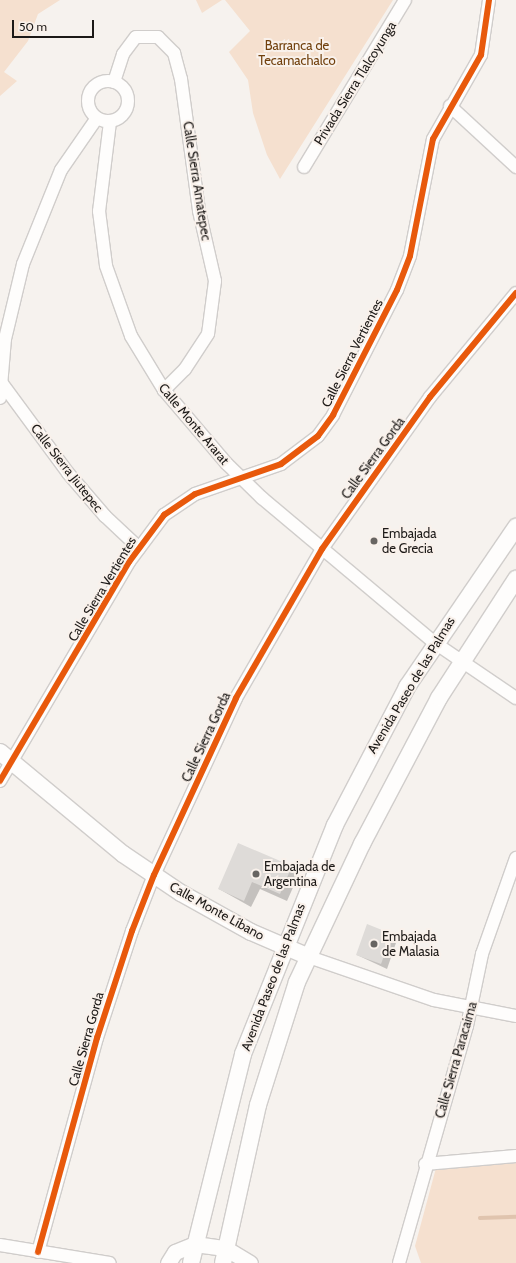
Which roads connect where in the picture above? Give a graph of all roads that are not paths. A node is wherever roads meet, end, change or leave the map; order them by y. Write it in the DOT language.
graph roads {
  1 [pos="405,0"];
  2 [pos="489,0"];
  3 [pos="114,82"];
  4 [pos="450,106"];
  5 [pos="97,118"];
  6 [pos="110,122"];
  7 [pos="516,166"];
  8 [pos="304,167"];
  9 [pos="516,293"];
  10 [pos="1,382"];
  11 [pos="164,390"];
  12 [pos="0,398"];
  13 [pos="243,480"];
  14 [pos="516,527"];
  15 [pos="139,548"];
  16 [pos="322,549"];
  17 [pos="516,578"];
  18 [pos="435,643"];
  19 [pos="462,662"];
  20 [pos="516,698"];
  21 [pos="6,756"];
  22 [pos="0,782"];
  23 [pos="516,858"];
  24 [pos="154,875"];
  25 [pos="284,946"];
  26 [pos="309,957"];
  27 [pos="471,1008"];
  28 [pos="516,1016"];
  29 [pos="516,1156"];
  30 [pos="425,1164"];
  31 [pos="195,1244"];
  32 [pos="0,1245"];
  33 [pos="38,1252"];
  34 [pos="224,1256"];
  35 [pos="110,1263"];
  36 [pos="168,1263"];
  37 [pos="191,1263"];
  38 [pos="250,1263"];
  39 [pos="399,1263"];
  1 -- 8 [label="street, Privada Sierra Tlalcoyunga"];
  2 -- 4 [label="street, Calle Sierra Vertientes"];
  3 -- 5 [label="street"];
  3 -- 6 [label="street"];
  3 -- 11 [label="street, Calle Sierra Amatepec"];
  4 -- 7 [label="street"];
  4 -- 13 [label="street, Calle Sierra Vertientes"];
  5 -- 6 [label="street"];
  5 -- 10 [label="street"];
  6 -- 11 [label="street, Calle Monte Ararat"];
  9 -- 16 [label="street, Calle Sierra Gorda"];
  10 -- 12 [label="street"];
  10 -- 15 [label="street, Calle Sierra Jiutepec"];
  11 -- 13 [label="street, Calle Monte Ararat"];
  13 -- 15 [label="street, Calle Sierra Vertientes"];
  13 -- 16 [label="street, Calle Monte Ararat"];
  14 -- 18 [label="main road, Avenida Paseo de las Palmas"];
  15 -- 21 [label="street, Calle Sierra Vertientes"];
  16 -- 18 [label="street, Calle Monte Ararat"];
  16 -- 24 [label="street, Calle Sierra Gorda"];
  17 -- 19 [label="main road, Avenida Paseo de las Palmas"];
  18 -- 19 [label="street, Calle Monte Ararat"];
  18 -- 25 [label="main road, Avenida Paseo de las Palmas"];
  19 -- 20 [label="street, Calle Monte Ararat"];
  19 -- 26 [label="main road, Avenida Paseo de las Palmas"];
  21 -- 22 [label="street, Calle Sierra Vertientes"];
  21 -- 24 [label="main road, Calle Monte Líbano"];
  23 -- 27 [label="street, Calle Sierra Paracaima"];
  24 -- 25 [label="main road, Calle Monte Líbano"];
  24 -- 33 [label="street, Calle Sierra Gorda"];
  25 -- 26 [label="main road, Calle Monte Líbano"];
  25 -- 31 [label="main road, Avenida Paseo de las Palmas"];
  26 -- 27 [label="street, Calle Monte Líbano"];
  26 -- 34 [label="main road, Avenida Paseo de las Palmas"];
  27 -- 28 [label="street, Calle Monte Líbano"];
  27 -- 30 [label="street, Calle Sierra Paracaima"];
  29 -- 30 [label="street"];
  30 -- 39 [label="street, Calle Sierra Paracaima"];
  31 -- 34 [label="street"];
  31 -- 36 [label="street"];
  31 -- 37 [label="main road, Avenida Paseo de las Palmas"];
  32 -- 33 [label="street"];
  33 -- 35 [label="street"];
  34 -- 38 [label="street"];
}
